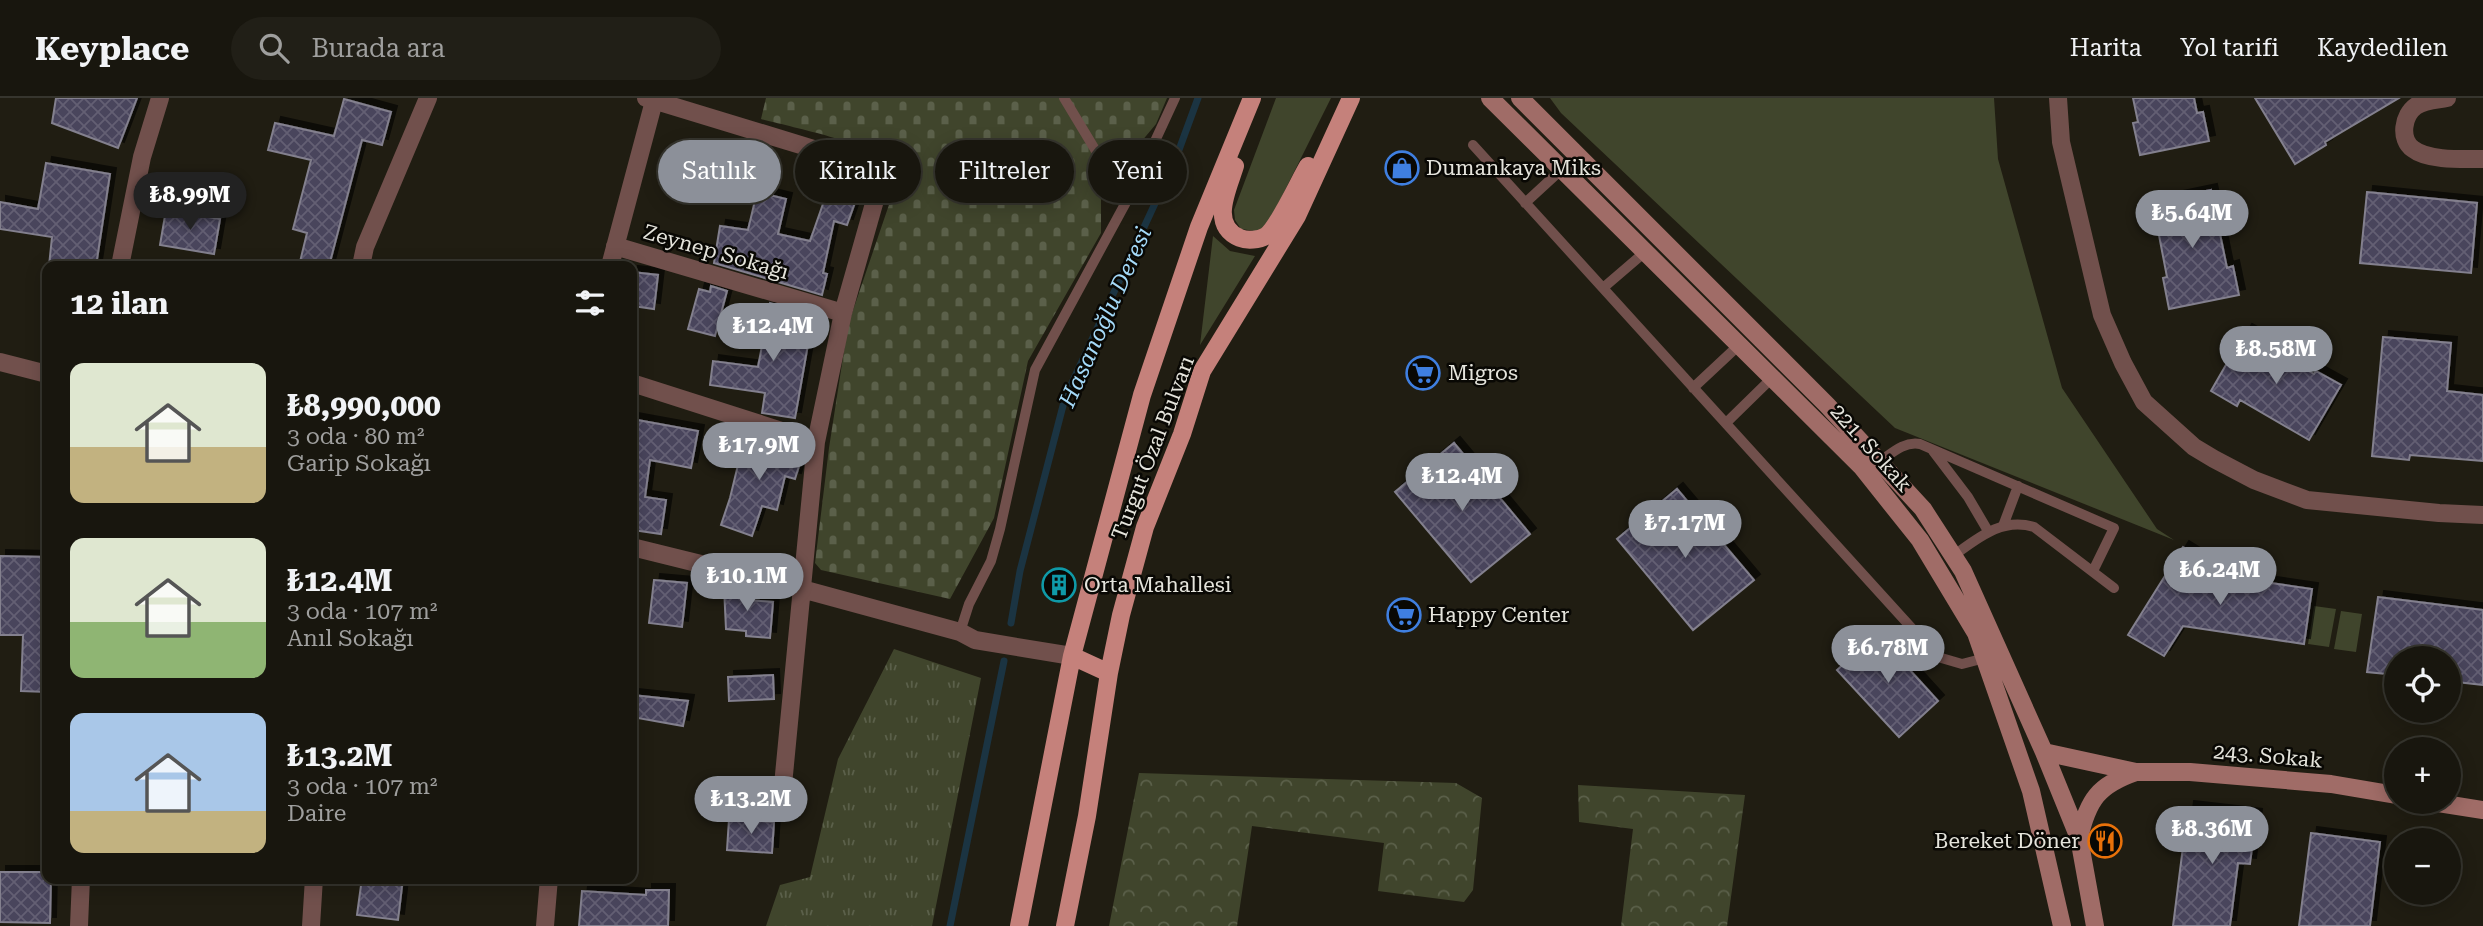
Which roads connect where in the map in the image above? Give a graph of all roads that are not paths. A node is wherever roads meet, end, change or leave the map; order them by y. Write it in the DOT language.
graph roads {
  1 [pos="160,98"];
  2 [pos="428,98"];
  3 [pos="1064,98"];
  4 [pos="1175,98"];
  5 [pos="1252,98"];
  6 [pos="1262,98"];
  7 [pos="1344,98"];
  8 [pos="1351,98"];
  9 [pos="1490,98"];
  10 [pos="1520,98"];
  11 [pos="2058,98"];
  12 [pos="2447,98"];
  13 [pos="650,100"];
  14 [pos="1089,140"];
  15 [pos="1156,140"];
  16 [pos="1473,145"];
  17 [pos="2483,159"];
  18 [pos="1562,169"];
  19 [pos="1126,203"];
  20 [pos="1525,203"];
  21 [pos="615,246"];
  22 [pos="1645,252"];
  23 [pos="121,261"];
  24 [pos="362,261"];
  25 [pos="611,261"];
  26 [pos="1603,288"];
  27 [pos="843,313"];
  28 [pos="1739,345"];
  29 [pos="0,362"];
  30 [pos="42,373"];
  31 [pos="1772,378"];
  32 [pos="637,385"];
  33 [pos="1693,388"];
  34 [pos="1726,423"];
  35 [pos="816,442"];
  36 [pos="1932,449"];
  37 [pos="1880,462"];
  38 [pos="2018,486"];
  39 [pos="2483,515"];
  40 [pos="2003,526"];
  41 [pos="1988,531"];
  42 [pos="637,548"];
  43 [pos="1953,556"];
  44 [pos="2093,571"];
  45 [pos="2114,588"];
  46 [pos="802,589"];
  47 [pos="967,636"];
  48 [pos="1072,656"];
  49 [pos="1985,658"];
  50 [pos="1109,673"];
  51 [pos="2044,752"];
  52 [pos="2136,772"];
  53 [pos="783,785"];
  54 [pos="2384,793"];
  55 [pos="2461,807"];
  56 [pos="2483,810"];
  57 [pos="2079,838"];
  58 [pos="81,884"];
  59 [pos="314,884"];
  60 [pos="548,884"];
  61 [pos="79,926"];
  62 [pos="311,926"];
  63 [pos="545,926"];
  64 [pos="1019,926"];
  65 [pos="1065,926"];
  66 [pos="2062,926"];
  67 [pos="2095,926"];
  1 -- 23 [label="street"];
  2 -- 24 [label="street"];
  3 -- 14 [label="lane"];
  4 -- 15 [label="lane"];
  5 -- 48 [label="main road, Turgut Özal Bulvarı"];
  6 -- 7 [label="main road"];
  8 -- 50 [label="main road, Turgut Özal Bulvarı"];
  9 -- 18 [label="street, 221. Sokak"];
  10 -- 37 [label="street, 221. Sokak"];
  11 -- 39 [label="street"];
  12 -- 17 [label="street"];
  13 -- 21 [label="street"];
  13 -- 27 [label="street"];
  16 -- 20 [label="lane"];
  18 -- 20 [label="lane"];
  18 -- 22 [label="street, 221. Sokak"];
  19 -- 47 [label="lane"];
  20 -- 26 [label="lane"];
  21 -- 25 [label="street"];
  21 -- 27 [label="street, Zeynep Sokağı"];
  22 -- 26 [label="lane"];
  22 -- 28 [label="street, 221. Sokak"];
  26 -- 33 [label="lane"];
  27 -- 35 [label="street"];
  28 -- 31 [label="street, 221. Sokak"];
  28 -- 33 [label="lane"];
  29 -- 30 [label="street"];
  31 -- 34 [label="lane"];
  31 -- 49 [label="street, 221. Sokak"];
  32 -- 35 [label="street"];
  33 -- 34 [label="lane"];
  34 -- 49 [label="lane"];
  35 -- 46 [label="street"];
  36 -- 37 [label="lane"];
  36 -- 38 [label="lane"];
  36 -- 41 [label="lane"];
  37 -- 43 [label="street, 221. Sokak"];
  38 -- 40 [label="lane"];
  38 -- 44 [label="lane"];
  40 -- 41 [label="lane"];
  40 -- 44 [label="lane"];
  41 -- 43 [label="lane"];
  42 -- 46 [label="street"];
  43 -- 51 [label="street, 221. Sokak"];
  44 -- 45 [label="lane"];
  46 -- 47 [label="street"];
  46 -- 53 [label="street"];
  47 -- 48 [label="street"];
  48 -- 50 [label="main road"];
  48 -- 64 [label="main road, Turgut Özal Bulvarı"];
  49 -- 66 [label="street, 221. Sokak"];
  50 -- 65 [label="main road, Turgut Özal Bulvarı"];
  51 -- 52 [label="street, 243. Sokak"];
  51 -- 57 [label="street, 221. Sokak"];
  52 -- 54 [label="street, 243. Sokak"];
  52 -- 57 [label="street, 243. Sokak"];
  55 -- 56 [label="street"];
  57 -- 67 [label="street, 221. Sokak"];
  58 -- 61 [label="street"];
  59 -- 62 [label="street"];
  60 -- 63 [label="street"];
}
